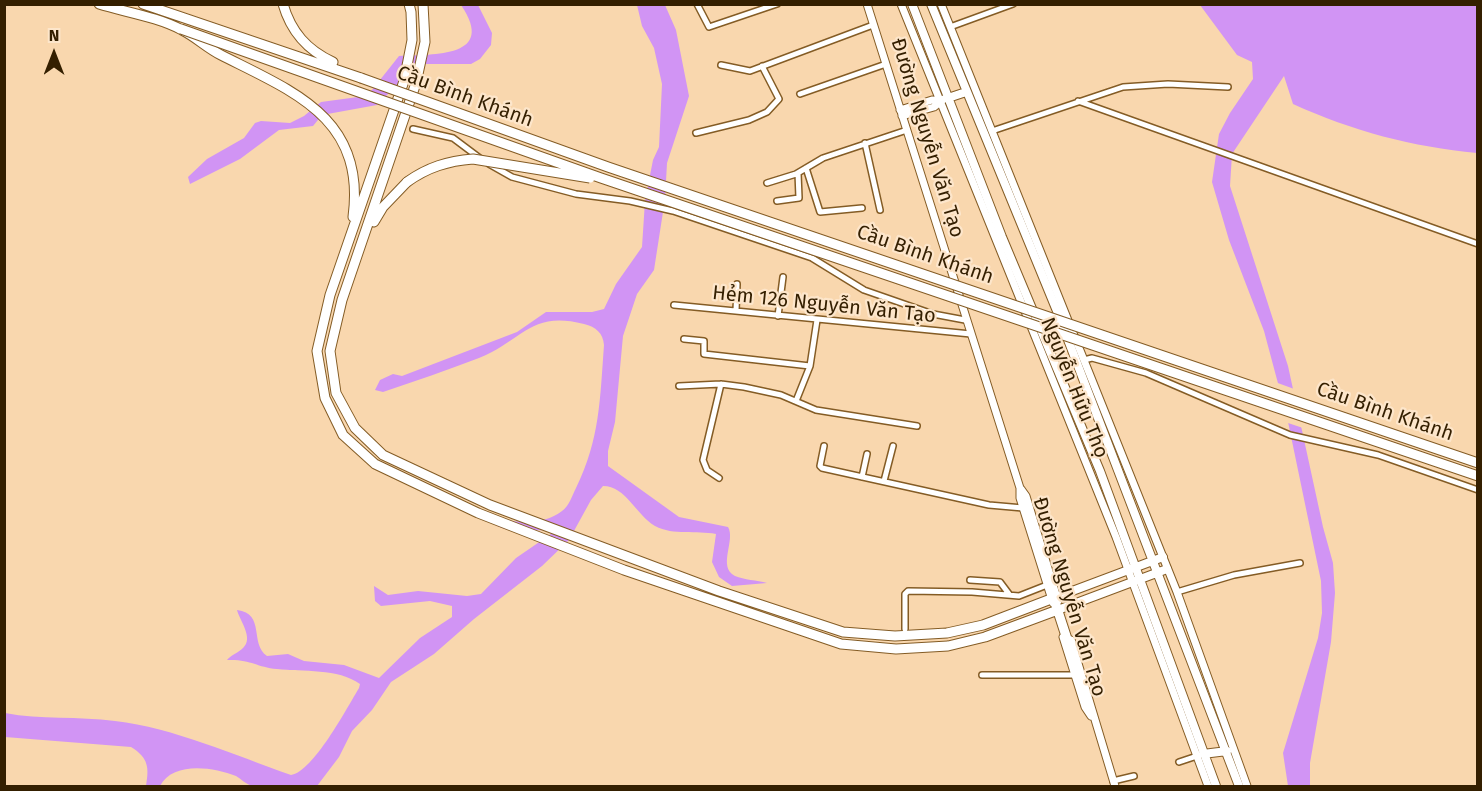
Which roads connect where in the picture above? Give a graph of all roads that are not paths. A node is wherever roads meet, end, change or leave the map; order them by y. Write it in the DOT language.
graph roads {
  1 [pos="99,4"];
  2 [pos="143,4"];
  3 [pos="283,4"];
  4 [pos="408,4"];
  5 [pos="423,4"];
  6 [pos="697,4"];
  7 [pos="777,4"];
  8 [pos="867,4"];
  9 [pos="901,4"];
  10 [pos="912,4"];
  11 [pos="931,4"];
  12 [pos="941,4"];
  13 [pos="1013,4"];
  14 [pos="873,25"];
  15 [pos="950,27"];
  16 [pos="181,29"];
  17 [pos="886,64"];
  18 [pos="721,65"];
  19 [pos="762,66"];
  20 [pos="361,78"];
  21 [pos="1228,87"];
  22 [pos="970,90"];
  23 [pos="800,94"];
  24 [pos="944,99"];
  25 [pos="1078,101"];
  26 [pos="901,113"];
  27 [pos="413,129"];
  28 [pos="907,130"];
  29 [pos="992,131"];
  30 [pos="696,133"];
  31 [pos="865,144"];
  32 [pos="806,168"];
  33 [pos="798,173"];
  34 [pos="601,178"];
  35 [pos="766,183"];
  36 [pos="777,201"];
  37 [pos="862,208"];
  38 [pos="880,210"];
  39 [pos="1478,244"];
  40 [pos="362,245"];
  41 [pos="346,252"];
  42 [pos="783,277"];
  43 [pos="737,284"];
  44 [pos="674,305"];
  45 [pos="736,311"];
  46 [pos="778,316"];
  47 [pos="817,320"];
  48 [pos="965,320"];
  49 [pos="971,334"];
  50 [pos="684,339"];
  51 [pos="1084,360"];
  52 [pos="810,366"];
  53 [pos="722,384"];
  54 [pos="679,386"];
  55 [pos="796,401"];
  56 [pos="917,426"];
  57 [pos="824,446"];
  58 [pos="893,446"];
  59 [pos="867,454"];
  60 [pos="1478,463"];
  61 [pos="1478,476"];
  62 [pos="719,477"];
  63 [pos="862,477"];
  64 [pos="884,481"];
  65 [pos="1020,488"];
  66 [pos="1478,490"];
  67 [pos="1023,508"];
  68 [pos="1163,557"];
  69 [pos="1154,561"];
  70 [pos="1300,562"];
  71 [pos="1133,569"];
  72 [pos="1167,569"];
  73 [pos="1158,572"];
  74 [pos="970,580"];
  75 [pos="1137,580"];
  76 [pos="1047,585"];
  77 [pos="1177,592"];
  78 [pos="1009,594"];
  79 [pos="1054,598"];
  80 [pos="1058,610"];
  81 [pos="905,629"];
  82 [pos="1071,642"];
  83 [pos="1202,674"];
  84 [pos="982,675"];
  85 [pos="1075,675"];
  86 [pos="1091,716"];
  87 [pos="1227,751"];
  88 [pos="1200,755"];
  89 [pos="1179,762"];
  90 [pos="1134,776"];
  91 [pos="1114,784"];
  92 [pos="1208,786"];
  93 [pos="1216,786"];
  94 [pos="1239,786"];
  95 [pos="1247,786"];
  1 -- 16 [label="highway"];
  2 -- 20 [label="highway"];
  3 -- 20 [label="highway"];
  4 -- 41 [label="highway"];
  5 -- 40 [label="highway"];
  6 -- 7 [label="street"];
  8 -- 14 [label="main road, Đường Nguyễn Văn Tạo"];
  9 -- 24 [label="main road, Nguyễn Hữu Thọ"];
  10 -- 24 [label="main road, Nguyễn Hữu Thọ"];
  11 -- 22 [label="main road"];
  12 -- 15 [label="main road"];
  13 -- 15 [label="street"];
  14 -- 17 [label="main road, Đường Nguyễn Văn Tạo"];
  14 -- 19 [label="street"];
  15 -- 22 [label="main road"];
  16 -- 34 [label="highway, bridge"];
  16 -- 41 [label="highway, bridge"];
  17 -- 23 [label="street"];
  17 -- 26 [label="main road, Đường Nguyễn Văn Tạo"];
  18 -- 19 [label="street"];
  19 -- 30 [label="street"];
  20 -- 60 [label="highway, Cầu Bình Khánh, bridge"];
  21 -- 25 [label="street"];
  22 -- 24 [label="main road"];
  22 -- 29 [label="main road, Nguyễn Hữu Thọ"];
  22 -- 69 [label="main road, Nguyễn Hữu Thọ"];
  24 -- 26 [label="main road"];
  24 -- 71 [label="main road, Nguyễn Hữu Thọ"];
  25 -- 29 [label="street"];
  25 -- 39 [label="street"];
  26 -- 28 [label="main road, Đường Nguyễn Văn Tạo"];
  27 -- 48 [label="street"];
  28 -- 31 [label="street"];
  28 -- 48 [label="main road, Đường Nguyễn Văn Tạo"];
  29 -- 51 [label="main road, Nguyễn Hữu Thọ"];
  31 -- 32 [label="street"];
  31 -- 38 [label="street"];
  32 -- 33 [label="street"];
  32 -- 37 [label="street"];
  33 -- 35 [label="street"];
  33 -- 36 [label="street"];
  34 -- 40 [label="highway, bridge"];
  34 -- 61 [label="highway, Cầu Bình Khánh, bridge"];
  40 -- 79 [label="highway"];
  41 -- 80 [label="highway"];
  42 -- 46 [label="street"];
  43 -- 45 [label="street"];
  44 -- 45 [label="street, Hẻm 126 Nguyễn Văn Tạo"];
  45 -- 46 [label="street, Hẻm 126 Nguyễn Văn Tạo"];
  46 -- 47 [label="street, Hẻm 126 Nguyễn Văn Tạo"];
  47 -- 49 [label="street, Hẻm 126 Nguyễn Văn Tạo"];
  47 -- 52 [label="street"];
  48 -- 49 [label="main road, Đường Nguyễn Văn Tạo"];
  49 -- 65 [label="main road, Đường Nguyễn Văn Tạo"];
  50 -- 52 [label="street"];
  51 -- 66 [label="street"];
  51 -- 68 [label="main road, Nguyễn Hữu Thọ"];
  52 -- 55 [label="street"];
  53 -- 54 [label="street"];
  53 -- 55 [label="street"];
  53 -- 62 [label="street"];
  55 -- 56 [label="street"];
  57 -- 63 [label="street"];
  58 -- 64 [label="street"];
  59 -- 63 [label="street"];
  63 -- 64 [label="street"];
  64 -- 67 [label="street"];
  65 -- 67 [label="main road, Đường Nguyễn Văn Tạo"];
  65 -- 79 [label="main road, Đường Nguyễn Văn Tạo"];
  67 -- 76 [label="main road, Đường Nguyễn Văn Tạo"];
  68 -- 69 [label="main road"];
  68 -- 72 [label="main road, Nguyễn Hữu Thọ"];
  69 -- 71 [label="main road"];
  69 -- 73 [label="main road, Nguyễn Hữu Thọ"];
  70 -- 77 [label="street"];
  71 -- 75 [label="main road, Nguyễn Hữu Thọ"];
  71 -- 79 [label="main road"];
  72 -- 73 [label="main road"];
  72 -- 77 [label="main road, Nguyễn Hữu Thọ"];
  73 -- 75 [label="main road"];
  73 -- 83 [label="main road, Nguyễn Hữu Thọ"];
  74 -- 78 [label="street"];
  75 -- 80 [label="main road"];
  75 -- 88 [label="main road, Nguyễn Hữu Thọ"];
  76 -- 78 [label="street"];
  76 -- 79 [label="main road, Đường Nguyễn Văn Tạo"];
  77 -- 83 [label="main road, Nguyễn Hữu Thọ"];
  78 -- 81 [label="street"];
  79 -- 80 [label="highway"];
  80 -- 82 [label="highway"];
  80 -- 85 [label="main road, Đường Nguyễn Văn Tạo"];
  82 -- 86 [label="main road, Đường Nguyễn Văn Tạo"];
  83 -- 87 [label="main road, Nguyễn Hữu Thọ"];
  83 -- 95 [label="main road, Nguyễn Hữu Thọ"];
  84 -- 85 [label="street"];
  85 -- 86 [label="main road, Đường Nguyễn Văn Tạo"];
  86 -- 91 [label="main road, Đường Nguyễn Văn Tạo"];
  87 -- 88 [label="main road"];
  87 -- 94 [label="main road, Nguyễn Hữu Thọ"];
  88 -- 89 [label="street"];
  88 -- 92 [label="main road, Nguyễn Hữu Thọ"];
  88 -- 93 [label="main road, Nguyễn Hữu Thọ"];
  90 -- 91 [label="street"];
}
